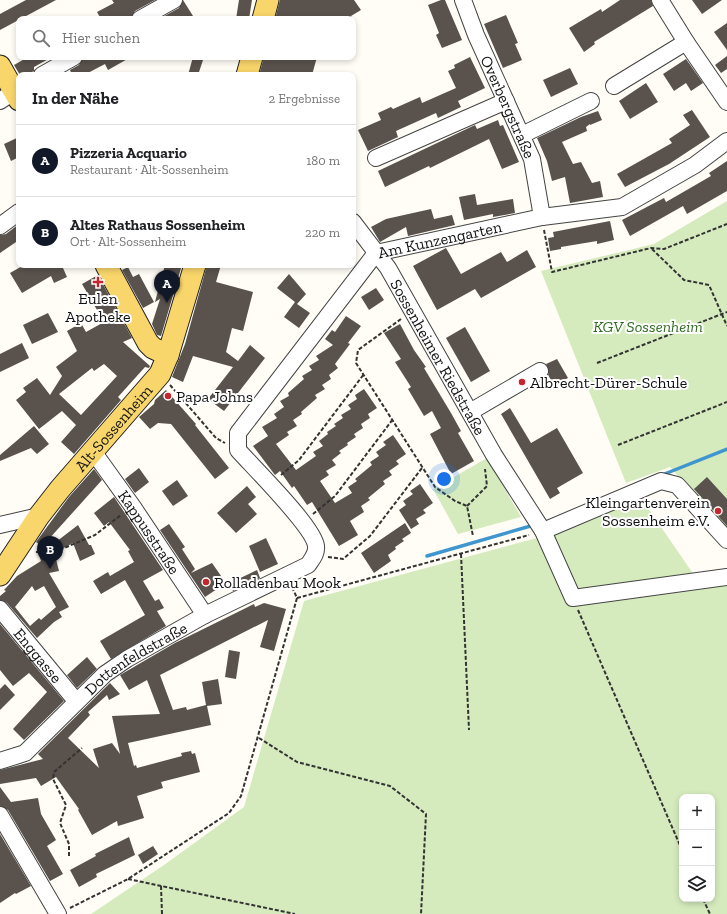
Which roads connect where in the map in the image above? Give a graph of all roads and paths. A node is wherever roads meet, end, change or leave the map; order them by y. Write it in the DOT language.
graph roads {
  1 [pos="174,0"];
  2 [pos="268,0"];
  3 [pos="463,0"];
  4 [pos="660,0"];
  5 [pos="145,16"];
  6 [pos="264,16"];
  7 [pos="686,42"];
  8 [pos="69,60"];
  9 [pos="251,60"];
  10 [pos="0,66"];
  11 [pos="47,72"];
  12 [pos="248,72"];
  13 [pos="614,86"];
  14 [pos="13,95"];
  15 [pos="506,101"];
  16 [pos="591,101"];
  17 [pos="727,102"];
  18 [pos="522,135"];
  19 [pos="727,141"];
  20 [pos="376,158"];
  21 [pos="16,214"];
  22 [pos="542,218"];
  23 [pos="727,224"];
  24 [pos="0,226"];
  25 [pos="356,226"];
  26 [pos="651,248"];
  27 [pos="376,253"];
  28 [pos="108,268"];
  29 [pos="193,268"];
  30 [pos="413,311"];
  31 [pos="727,312"];
  32 [pos="722,314"];
  33 [pos="727,326"];
  34 [pos="168,355"];
  35 [pos="597,363"];
  36 [pos="540,371"];
  37 [pos="160,374"];
  38 [pos="364,374"];
  39 [pos="727,402"];
  40 [pos="470,412"];
  41 [pos="393,419"];
  42 [pos="618,445"];
  43 [pos="92,450"];
  44 [pos="238,450"];
  45 [pos="494,455"];
  46 [pos="422,468"];
  47 [pos="270,486"];
  48 [pos="133,506"];
  49 [pos="467,506"];
  50 [pos="39,516"];
  51 [pos="304,522"];
  52 [pos="0,525"];
  53 [pos="543,531"];
  54 [pos="473,536"];
  55 [pos="727,540"];
  56 [pos="14,553"];
  57 [pos="461,554"];
  58 [pos="315,555"];
  59 [pos="0,575"];
  60 [pos="727,577"];
  61 [pos="573,598"];
  62 [pos="0,609"];
  63 [pos="205,615"];
  64 [pos="76,701"];
  65 [pos="469,730"];
  66 [pos="259,738"];
  67 [pos="82,748"];
  68 [pos="0,761"];
  69 [pos="0,815"];
  70 [pos="679,843"];
  71 [pos="69,856"];
  72 [pos="128,879"];
  73 [pos="161,886"];
  74 [pos="705,902"];
  75 [pos="58,914"];
  76 [pos="162,914"];
  77 [pos="295,914"];
  78 [pos="420,914"];
  79 [pos="710,914"];
  1 -- 5 [label="street"];
  2 -- 6 [label="main road"];
  3 -- 15 [label="street, Overbergstraße"];
  4 -- 7 [label="street"];
  7 -- 13 [label="street"];
  7 -- 17 [label="street"];
  8 -- 11 [label="street"];
  9 -- 12 [label="main road"];
  10 -- 14 [label="main road"];
  15 -- 18 [label="street, Overbergstraße"];
  15 -- 20 [label="street"];
  16 -- 18 [label="street"];
  18 -- 22 [label="street, Overbergstraße"];
  19 -- 22 [label="street, Am Kunzengarten"];
  21 -- 24 [label="street"];
  22 -- 26 [label="path"];
  22 -- 27 [label="street, Am Kunzengarten"];
  23 -- 26 [label="path"];
  25 -- 27 [label="street, Sossenheimer Riedstraße"];
  26 -- 32 [label="path"];
  27 -- 30 [label="street, Sossenheimer Riedstraße"];
  27 -- 44 [label="street, Am Kunzengarten"];
  28 -- 34 [label="main road"];
  29 -- 34 [label="main road, Alt-Sossenheim"];
  30 -- 38 [label="path"];
  30 -- 40 [label="street, Sossenheimer Riedstraße"];
  31 -- 32 [label="path"];
  32 -- 33 [label="path"];
  32 -- 35 [label="path"];
  34 -- 37 [label="main road, Alt-Sossenheim"];
  36 -- 40 [label="street"];
  37 -- 43 [label="main road, Alt-Sossenheim"];
  37 -- 44 [label="path"];
  38 -- 41 [label="path"];
  38 -- 47 [label="path"];
  39 -- 42 [label="path"];
  40 -- 45 [label="street, Sossenheimer Riedstraße"];
  41 -- 46 [label="path"];
  41 -- 51 [label="path"];
  43 -- 48 [label="street, Kappusstraße"];
  43 -- 50 [label="main road, Alt-Sossenheim"];
  44 -- 47 [label="street"];
  45 -- 49 [label="path"];
  45 -- 53 [label="street, Sossenheimer Riedstraße"];
  46 -- 49 [label="path"];
  46 -- 58 [label="path"];
  47 -- 51 [label="street"];
  48 -- 56 [label="path"];
  48 -- 63 [label="street, Kappusstraße"];
  49 -- 54 [label="path"];
  50 -- 52 [label="street"];
  50 -- 56 [label="main road, Alt-Sossenheim"];
  51 -- 58 [label="street"];
  53 -- 55 [label="street"];
  53 -- 57 [label="path"];
  53 -- 61 [label="street, Sossenheimer Riedstraße"];
  56 -- 59 [label="main road, Alt-Sossenheim"];
  57 -- 65 [label="path"];
  57 -- 66 [label="path"];
  58 -- 63 [label="street, Dottenfeldstraße"];
  60 -- 61 [label="street"];
  61 -- 70 [label="path"];
  62 -- 64 [label="street, Enggasse"];
  63 -- 64 [label="street, Dottenfeldstraße"];
  64 -- 68 [label="street, Dottenfeldstraße"];
  66 -- 72 [label="path"];
  66 -- 78 [label="path"];
  67 -- 71 [label="path"];
  69 -- 75 [label="street"];
  72 -- 73 [label="path"];
  72 -- 75 [label="path"];
  73 -- 76 [label="path"];
  73 -- 77 [label="path"];
  74 -- 79 [label="path"];
}
